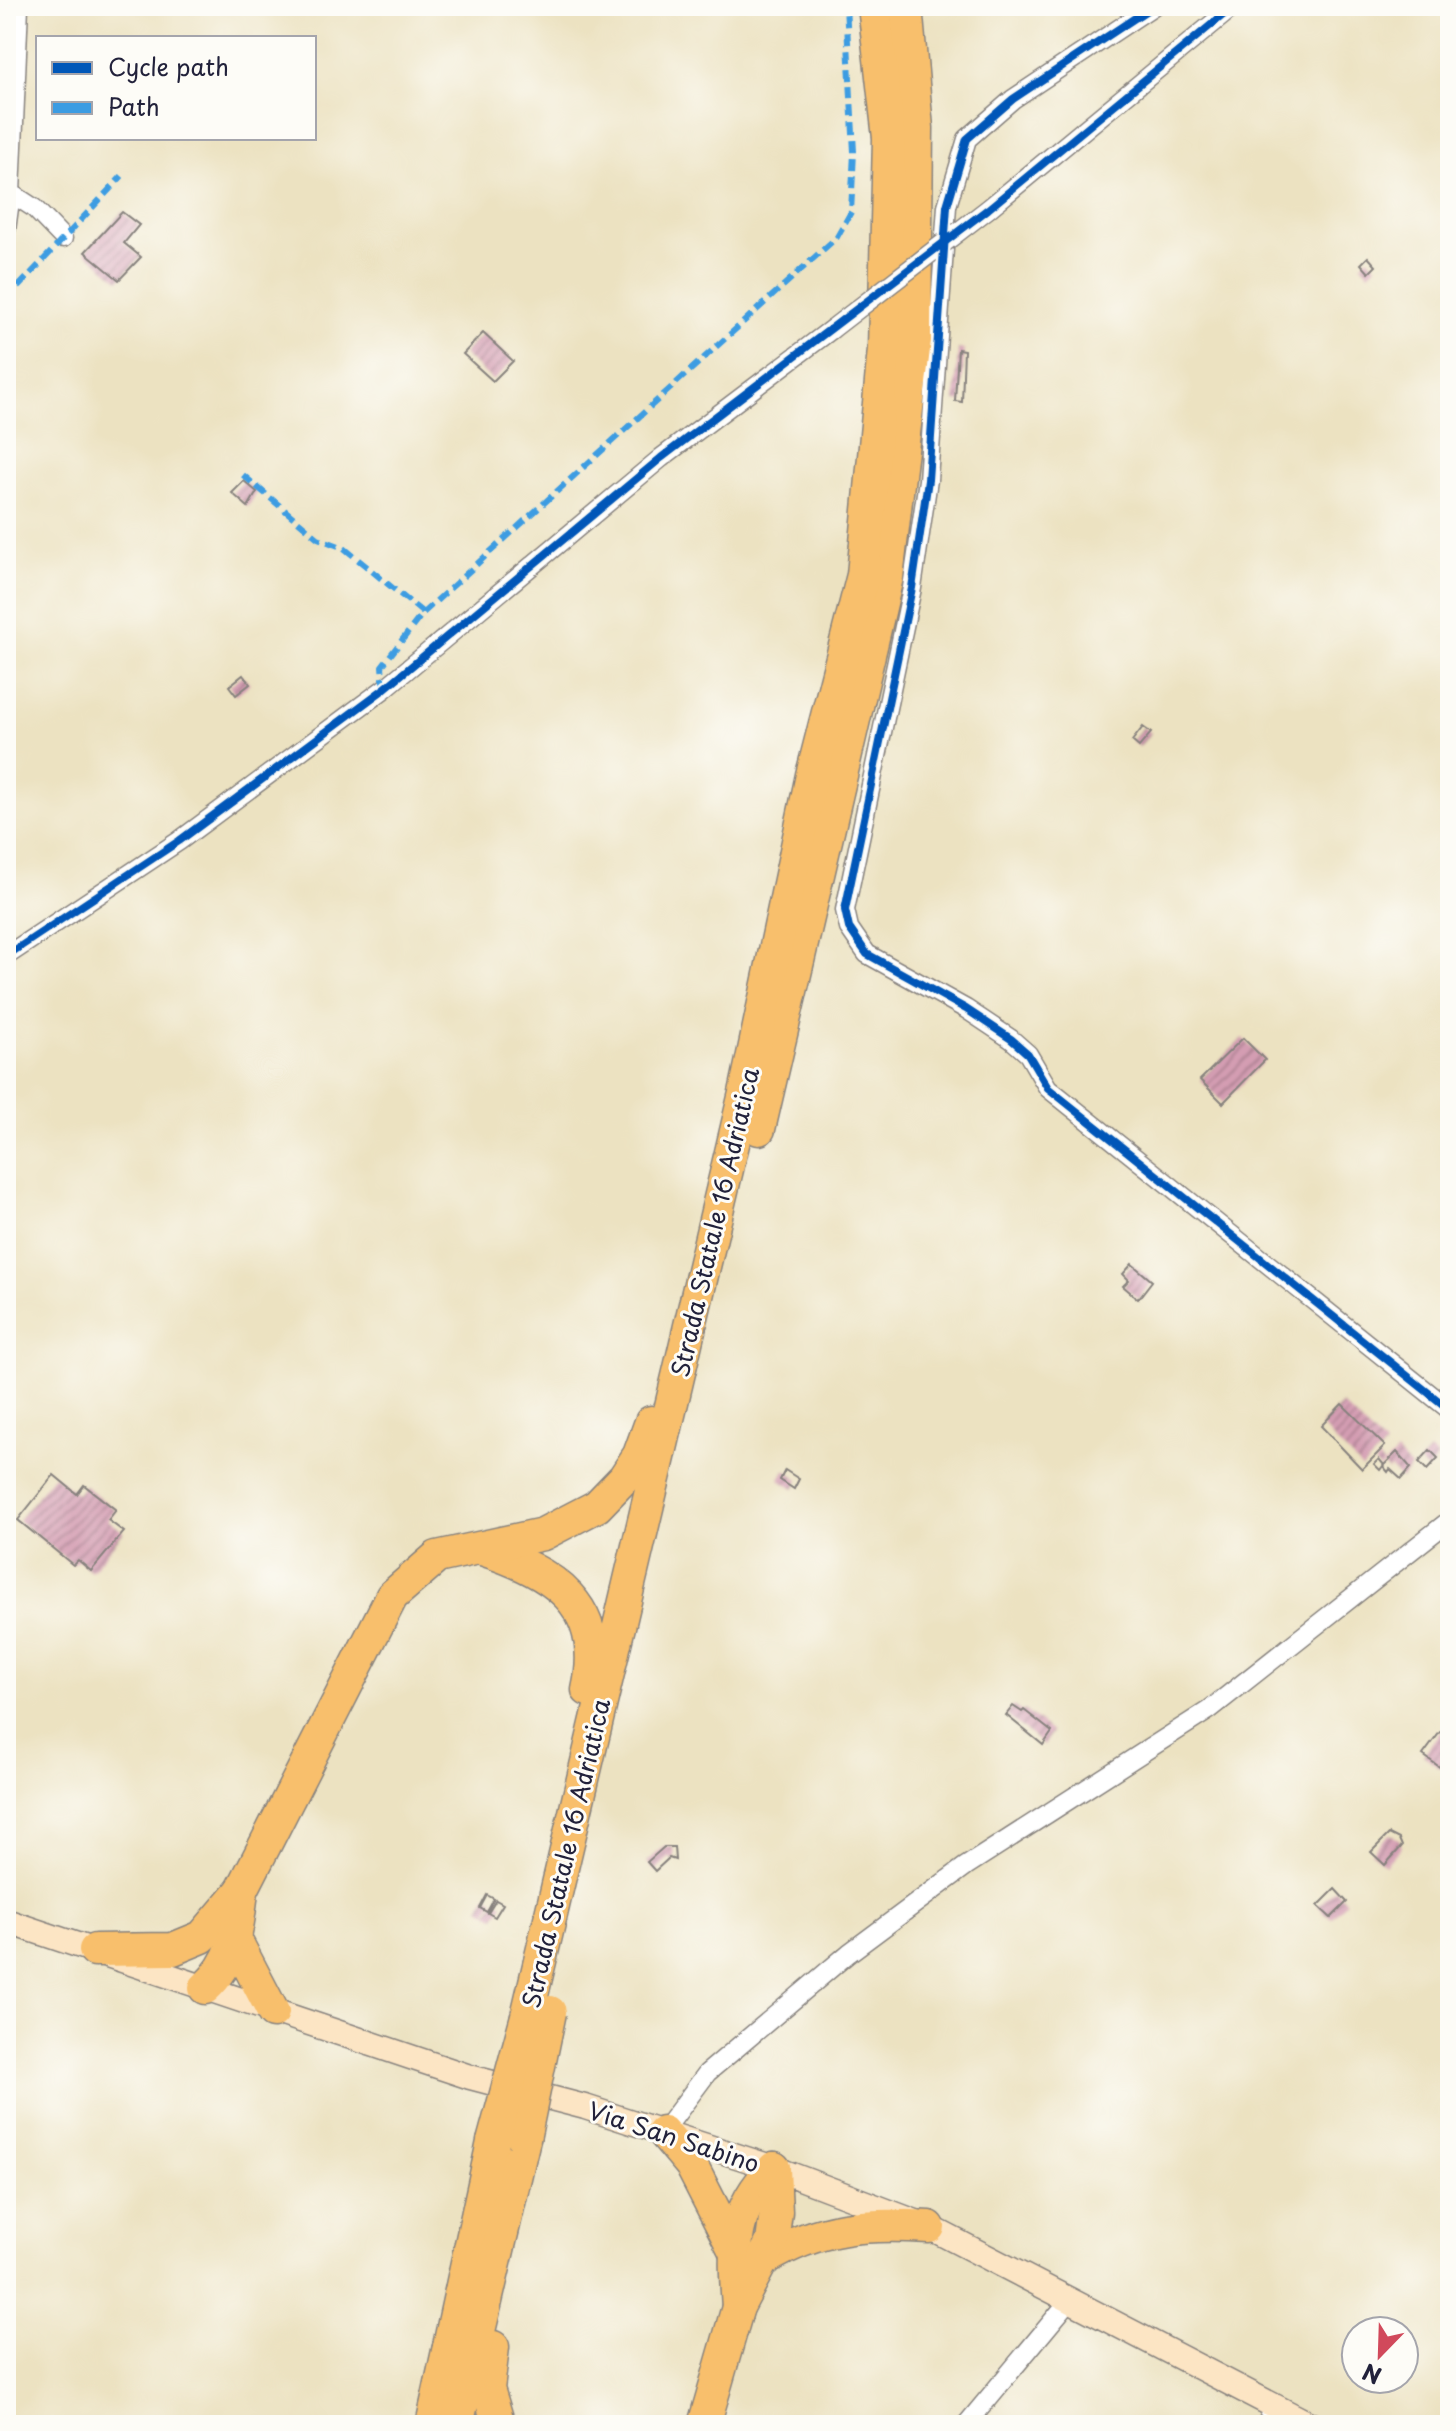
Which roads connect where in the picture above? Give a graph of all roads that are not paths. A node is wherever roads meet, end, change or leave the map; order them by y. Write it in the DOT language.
graph roads {
  1 [pos="19,6"];
  2 [pos="874,6"];
  3 [pos="906,6"];
  4 [pos="1153,6"];
  5 [pos="1234,6"];
  6 [pos="8,193"];
  7 [pos="6,230"];
  8 [pos="63,238"];
  9 [pos="6,956"];
  10 [pos="745,1093"];
  11 [pos="1450,1410"];
  12 [pos="1450,1520"];
  13 [pos="482,1549"];
  14 [pos="242,1890"];
  15 [pos="6,1921"];
  16 [pos="202,1937"];
  17 [pos="236,1941"];
  18 [pos="95,1950"];
  19 [pos="205,1988"];
  20 [pos="536,2007"];
  21 [pos="273,2012"];
  22 [pos="663,2132"];
  23 [pos="509,2141"];
  24 [pos="774,2168"];
  25 [pos="929,2227"];
  26 [pos="734,2249"];
  27 [pos="765,2259"];
  28 [pos="1070,2300"];
  29 [pos="738,2307"];
  30 [pos="1270,2416"];
  31 [pos="432,2425"];
  32 [pos="457,2425"];
  33 [pos="499,2425"];
  34 [pos="704,2425"];
  35 [pos="966,2425"];
  36 [pos="1311,2425"];
  1 -- 6 [label="street"];
  2 -- 10 [label="highway, Strada Statale 16 Adriatica"];
  3 -- 20 [label="highway, Strada Statale 16 Adriatica"];
  4 -- 11 [label="street"];
  5 -- 9 [label="street, bridge"];
  6 -- 7 [label="street"];
  6 -- 8 [label="street"];
  10 -- 13 [label="highway"];
  10 -- 20 [label="highway, Strada Statale 16 Adriatica"];
  12 -- 22 [label="street"];
  13 -- 14 [label="highway"];
  13 -- 20 [label="highway"];
  14 -- 16 [label="highway"];
  14 -- 17 [label="highway"];
  15 -- 18 [label="street, Via San Sabino"];
  16 -- 18 [label="highway"];
  16 -- 19 [label="highway"];
  17 -- 19 [label="highway"];
  17 -- 21 [label="highway"];
  18 -- 19 [label="street, Via San Sabino"];
  19 -- 21 [label="street, Via San Sabino"];
  20 -- 23 [label="highway, Strada Statale 16 Adriatica, bridge"];
  21 -- 22 [label="street, Via San Sabino"];
  22 -- 24 [label="street, Via San Sabino"];
  22 -- 26 [label="highway"];
  23 -- 31 [label="highway, Strada Statale 16 Adriatica"];
  23 -- 32 [label="highway, Strada Statale 16 Adriatica"];
  23 -- 33 [label="highway"];
  24 -- 25 [label="street, Via San Sabino"];
  24 -- 26 [label="highway"];
  24 -- 27 [label="highway"];
  25 -- 27 [label="highway"];
  25 -- 28 [label="street, Via San Sabino"];
  26 -- 29 [label="highway"];
  27 -- 29 [label="highway"];
  28 -- 30 [label="street, Via San Sabino"];
  28 -- 35 [label="street"];
  29 -- 34 [label="highway"];
  30 -- 36 [label="street, Via San Sabino"];
}
